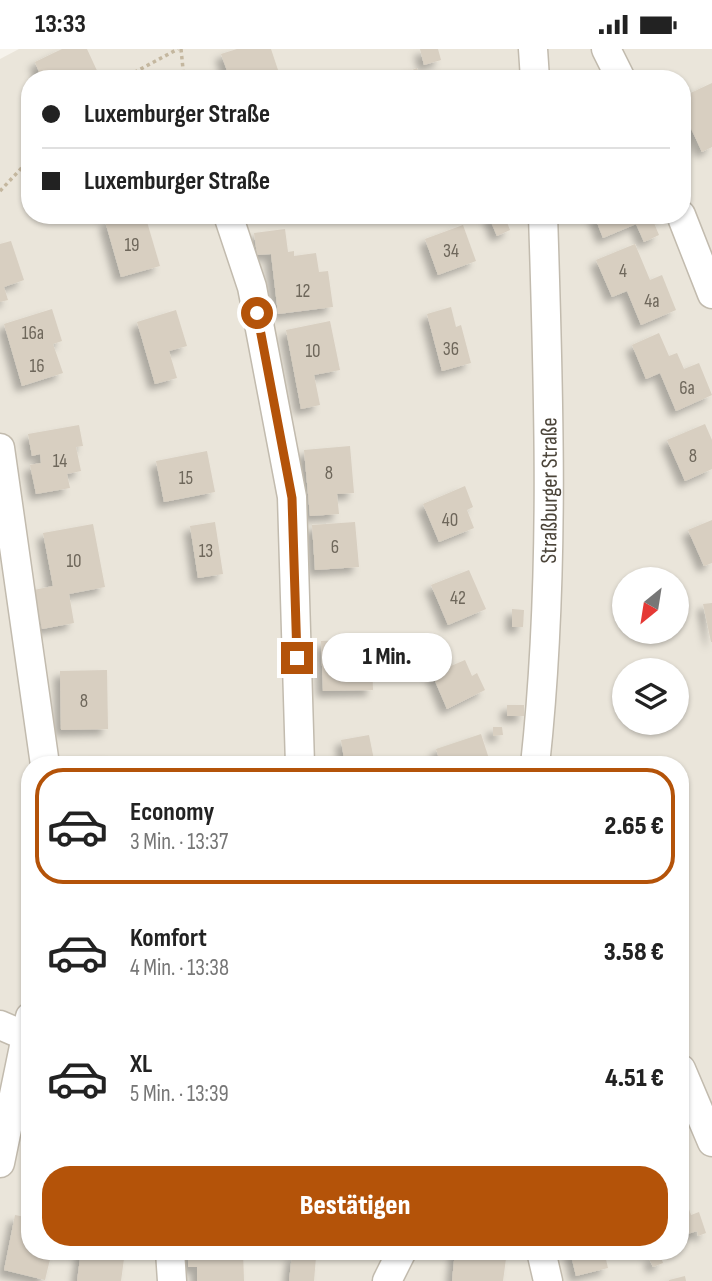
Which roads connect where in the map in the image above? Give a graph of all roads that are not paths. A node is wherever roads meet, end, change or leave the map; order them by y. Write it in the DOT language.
graph roads {
  1 [pos="533,49"];
  2 [pos="606,49"];
  3 [pos="534,70"];
  4 [pos="616,70"];
  5 [pos="231,224"];
  6 [pos="543,224"];
  7 [pos="685,224"];
  8 [pos="712,294"];
  9 [pos="0,448"];
  10 [pos="44,756"];
  11 [pos="300,756"];
  12 [pos="536,756"];
  13 [pos="0,1025"];
  14 [pos="21,1029"];
  15 [pos="21,1067"];
  16 [pos="689,1088"];
  17 [pos="712,1142"];
  18 [pos="0,1163"];
  19 [pos="171,1260"];
  20 [pos="398,1260"];
  21 [pos="543,1260"];
  22 [pos="172,1281"];
  23 [pos="387,1281"];
  24 [pos="548,1281"];
  1 -- 3 [label="street"];
  2 -- 4 [label="street"];
  5 -- 11 [label="street"];
  6 -- 12 [label="street, Straßburger Straße"];
  7 -- 8 [label="street"];
  9 -- 10 [label="street"];
  13 -- 14 [label="street"];
  15 -- 18 [label="street"];
  16 -- 17 [label="street"];
  19 -- 22 [label="street"];
  20 -- 23 [label="street"];
  21 -- 24 [label="street"];
}
